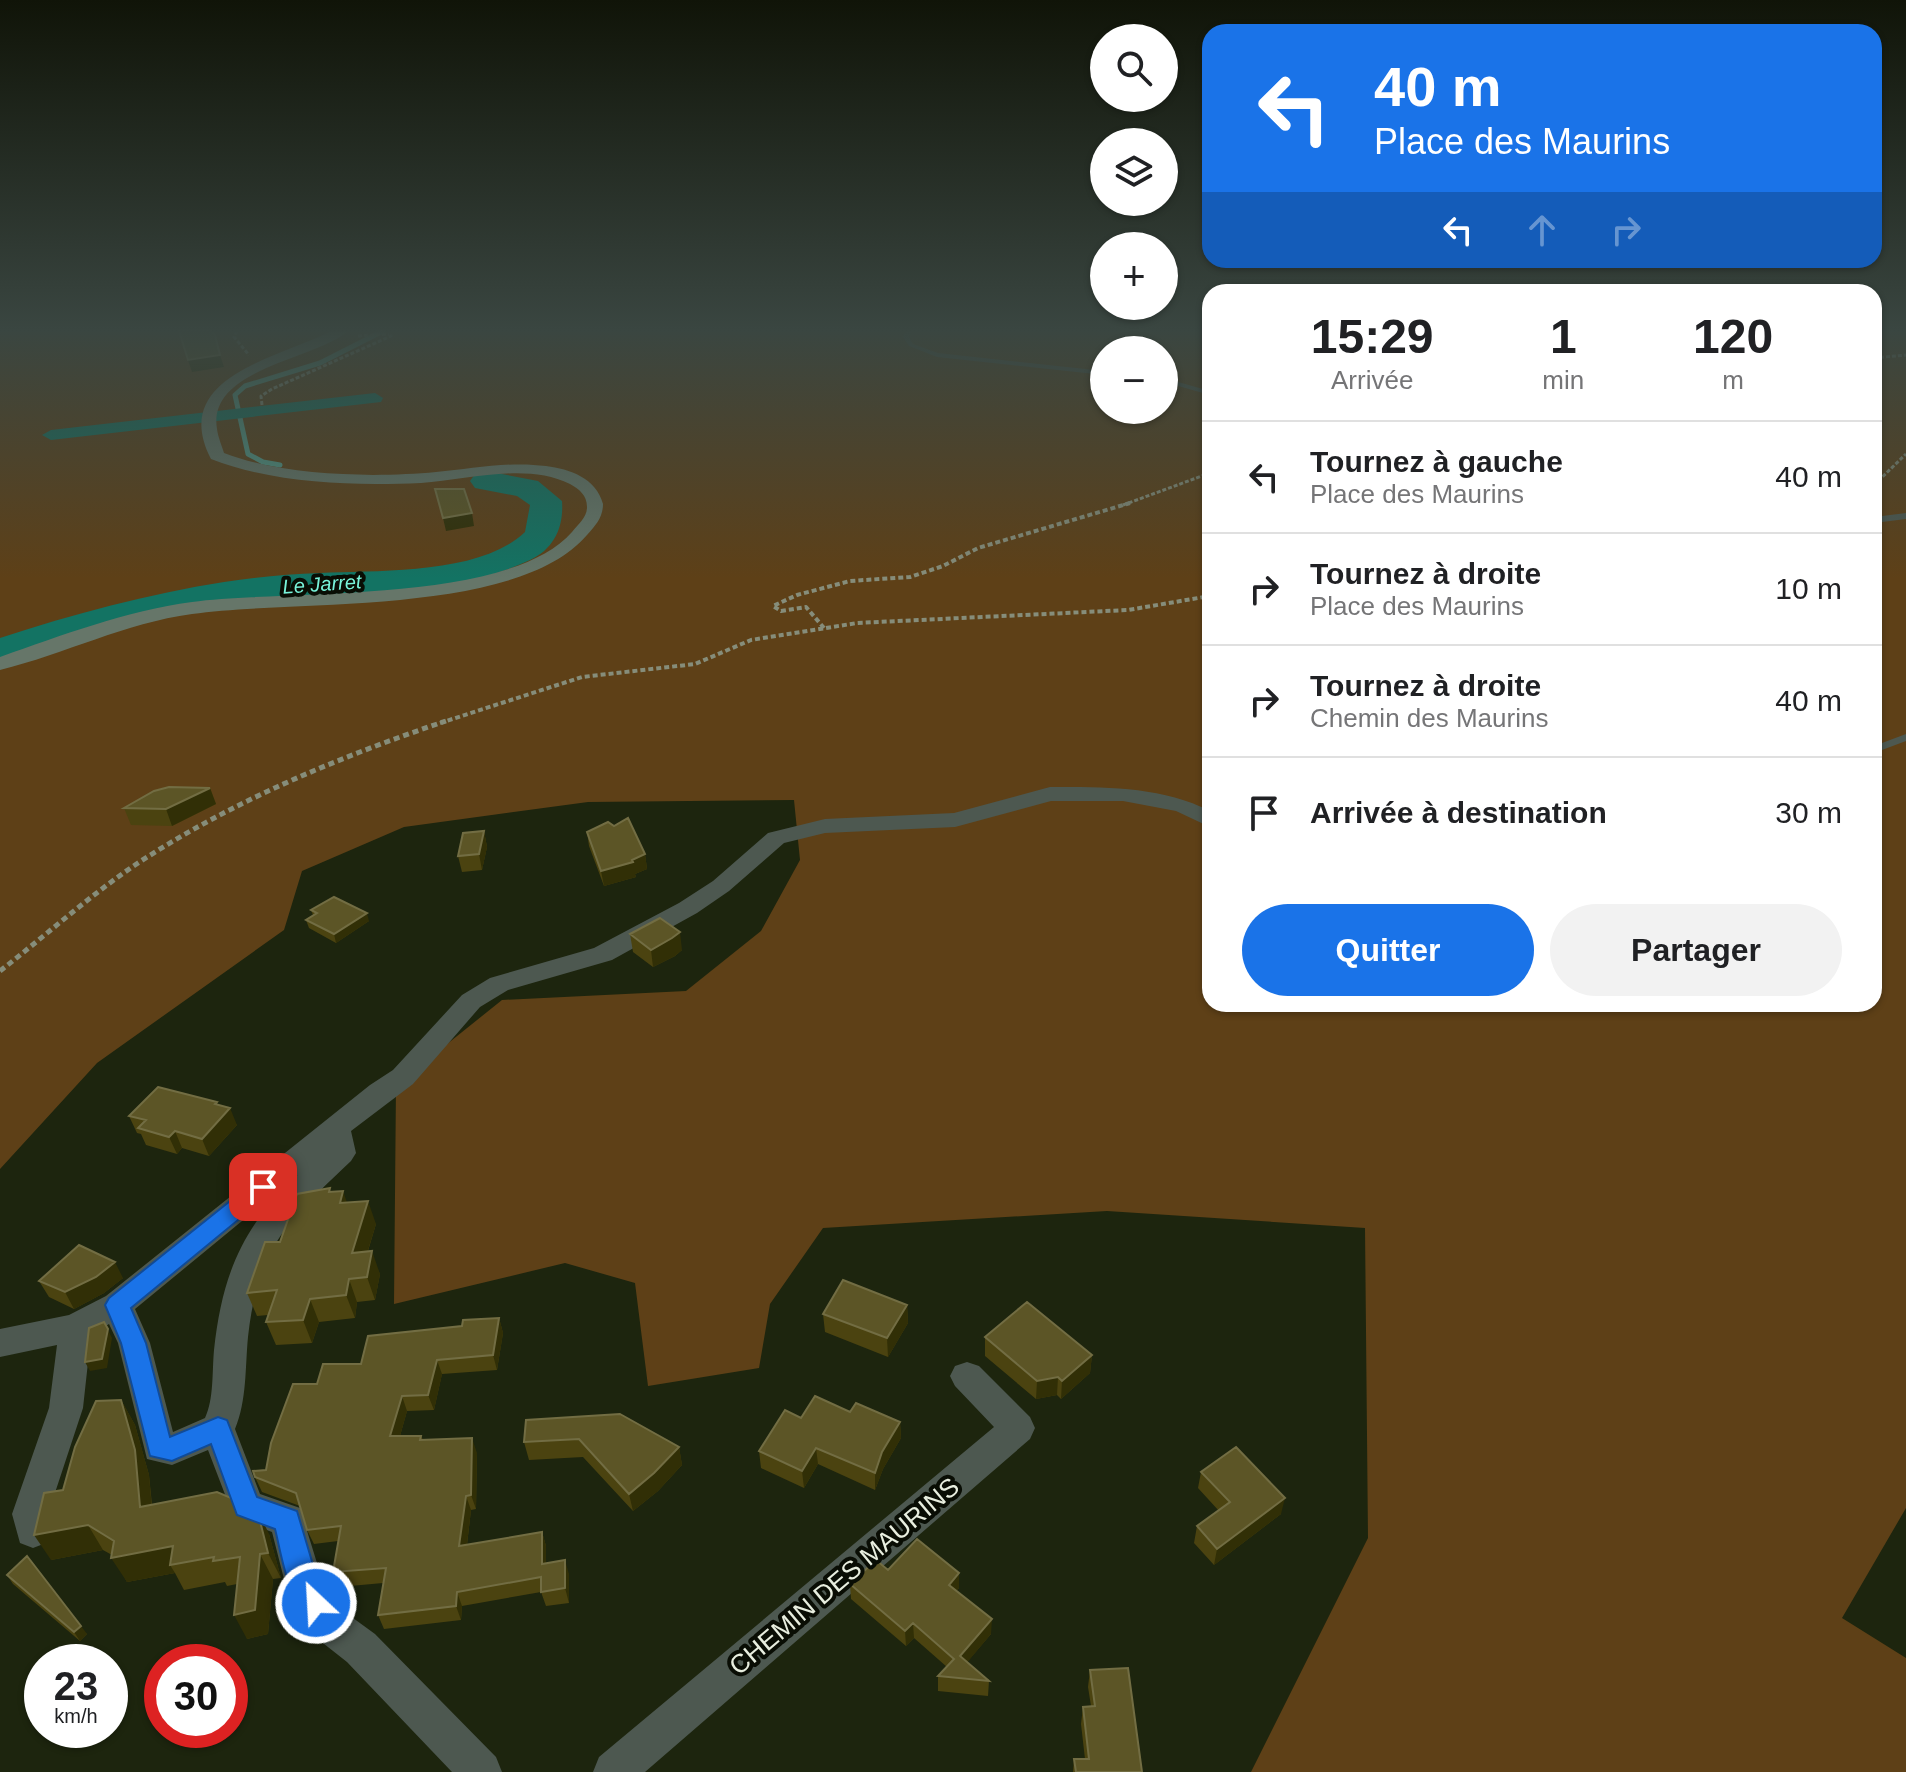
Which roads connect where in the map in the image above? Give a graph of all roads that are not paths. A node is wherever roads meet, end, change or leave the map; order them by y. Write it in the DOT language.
graph roads {
  1 [pos="211,414"];
  2 [pos="1906,516"];
  3 [pos="1882,519"];
  4 [pos="0,664"];
  5 [pos="1906,737"];
  6 [pos="1882,747"];
  7 [pos="1202,816"];
  8 [pos="336,1128"];
  9 [pos="117,1305"];
  10 [pos="75,1327"];
  11 [pos="0,1343"];
  12 [pos="967,1376"];
  13 [pos="218,1429"];
  14 [pos="33,1531"];
  15 [pos="481,1772"];
  16 [pos="614,1772"];
  1 -- 4 [label="main road"];
  2 -- 3 [label="lane"];
  5 -- 6 [label="lane"];
  7 -- 8 [label="street"];
  8 -- 9 [label="street"];
  8 -- 13 [label="street"];
  9 -- 10 [label="street"];
  9 -- 13 [label="street"];
  10 -- 11 [label="street"];
  10 -- 14 [label="street"];
  12 -- 16 [label="street, CHEMIN DES MAURINS"];
  13 -- 15 [label="street"];
}
